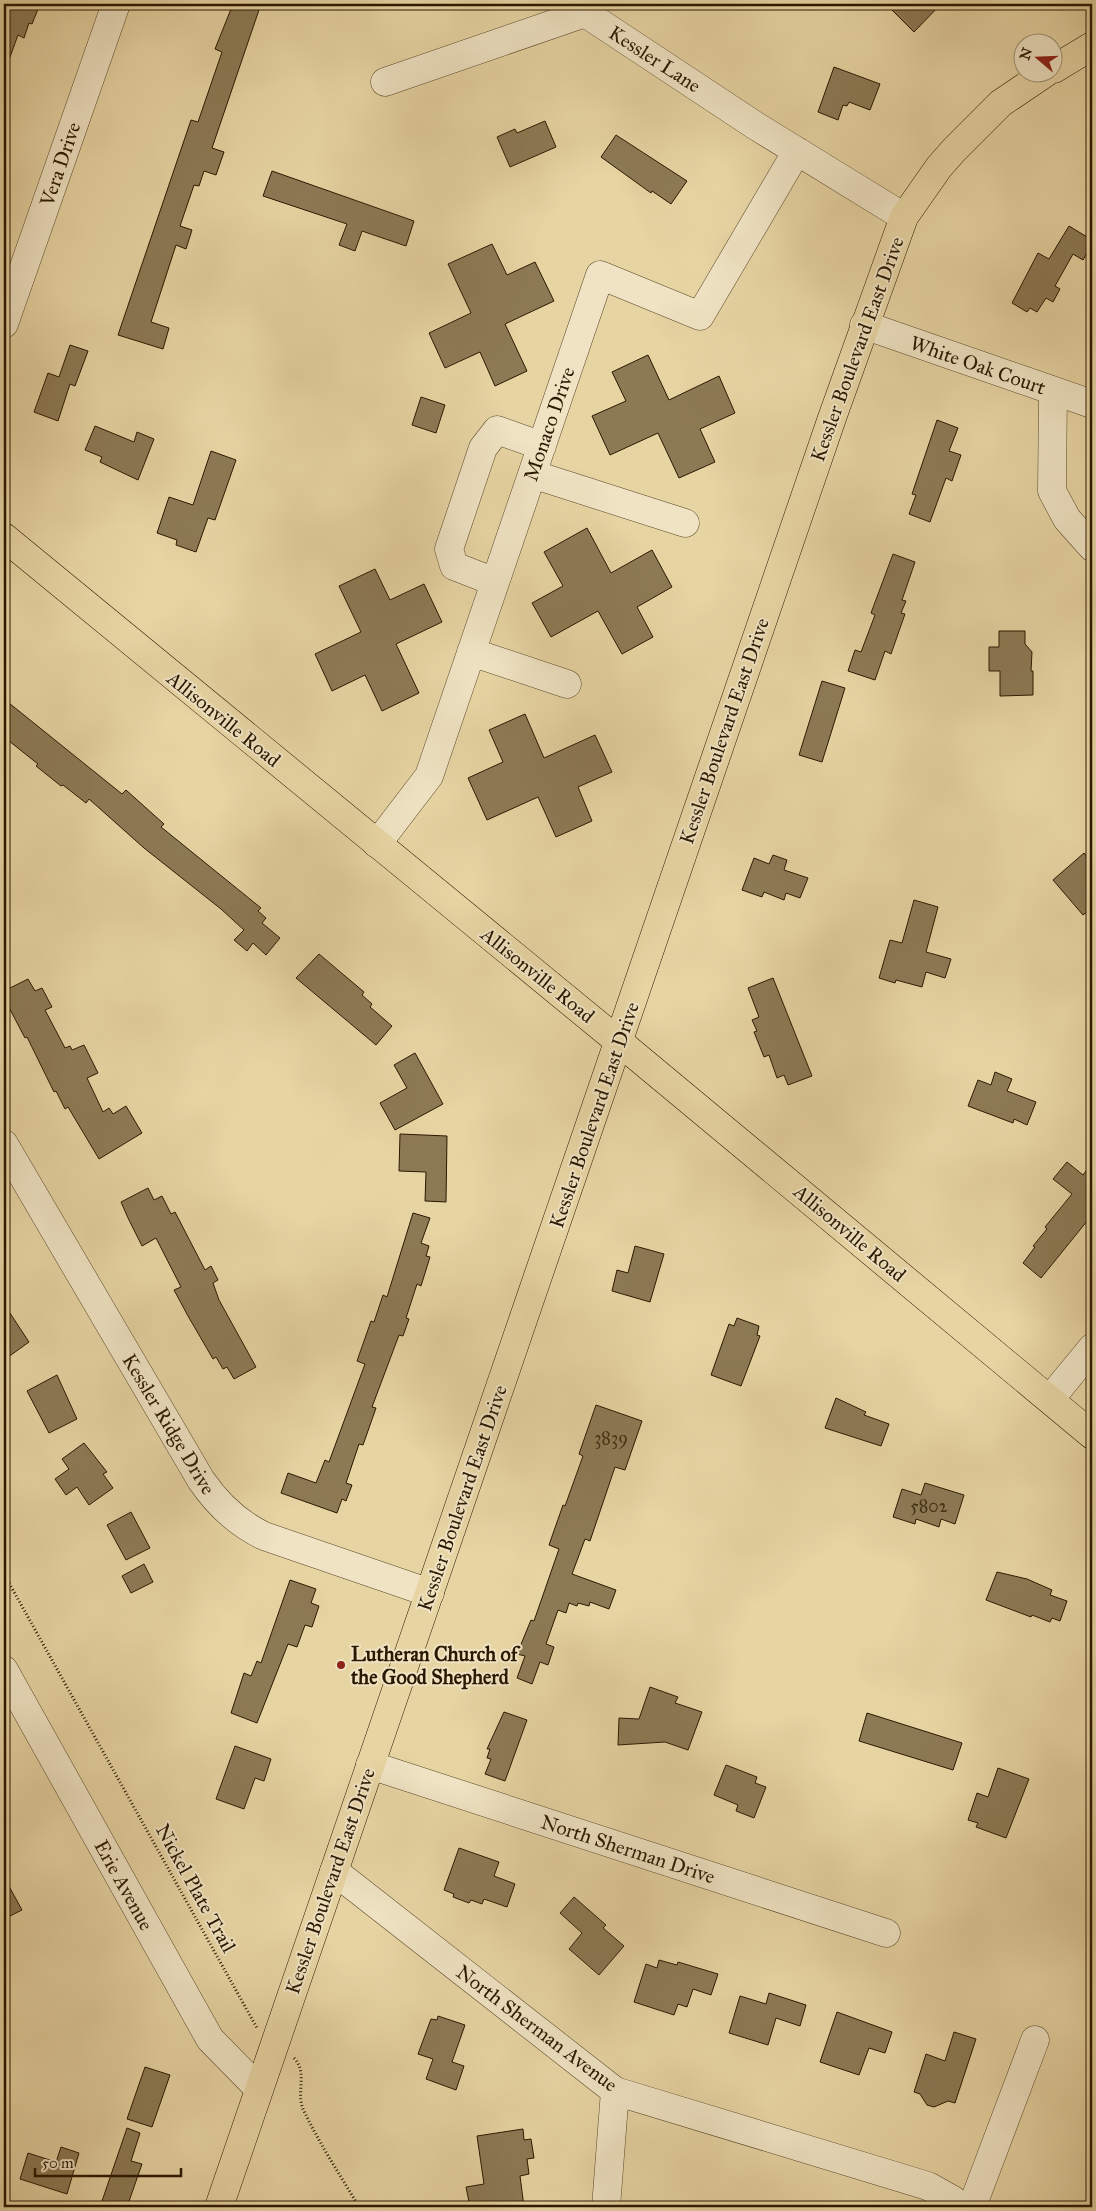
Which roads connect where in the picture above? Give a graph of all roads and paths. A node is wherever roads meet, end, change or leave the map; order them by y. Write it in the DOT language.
graph roads {
  1 [pos="116,4"];
  2 [pos="586,8"];
  3 [pos="1092,46"];
  4 [pos="1064,62"];
  5 [pos="385,82"];
  6 [pos="1032,82"];
  7 [pos="797,151"];
  8 [pos="904,217"];
  9 [pos="4,324"];
  10 [pos="864,325"];
  11 [pos="1053,390"];
  12 [pos="1092,404"];
  13 [pos="542,446"];
  14 [pos="532,474"];
  15 [pos="685,523"];
  16 [pos="4,537"];
  17 [pos="1092,547"];
  18 [pos="495,582"];
  19 [pos="471,652"];
  20 [pos="567,684"];
  21 [pos="377,844"];
  22 [pos="618,1041"];
  23 [pos="4,1144"];
  24 [pos="1092,1348"];
  25 [pos="1050,1399"];
  26 [pos="1092,1435"];
  27 [pos="4,1574"];
  28 [pos="430,1593"];
  29 [pos="4,1670"];
  30 [pos="370,1765"];
  31 [pos="334,1871"];
  32 [pos="886,1933"];
  33 [pos="1034,2040"];
  34 [pos="274,2043"];
  35 [pos="259,2089"];
  36 [pos="615,2090"];
  37 [pos="219,2207"];
  38 [pos="359,2207"];
  39 [pos="606,2207"];
  40 [pos="961,2207"];
  41 [pos="972,2207"];
  1 -- 9 [label="street, Vera Drive"];
  2 -- 5 [label="street, Kessler Lane"];
  2 -- 7 [label="street, Kessler Lane"];
  3 -- 4 [label="main road"];
  6 -- 8 [label="main road, Kessler Boulevard East Drive"];
  7 -- 8 [label="street, Kessler Lane"];
  7 -- 13 [label="street, Monaco Drive"];
  8 -- 10 [label="main road, Kessler Boulevard East Drive"];
  10 -- 11 [label="street, White Oak Court"];
  10 -- 22 [label="main road, Kessler Boulevard East Drive"];
  11 -- 12 [label="street, White Oak Court"];
  11 -- 17 [label="street"];
  13 -- 14 [label="street, Monaco Drive"];
  13 -- 18 [label="street"];
  14 -- 15 [label="street"];
  14 -- 18 [label="street, Monaco Drive"];
  16 -- 21 [label="main road, Allisonville Road"];
  18 -- 19 [label="street, Monaco Drive"];
  19 -- 20 [label="street"];
  19 -- 21 [label="street, Monaco Drive"];
  21 -- 22 [label="main road, Allisonville Road"];
  22 -- 25 [label="main road, Allisonville Road"];
  22 -- 28 [label="main road, Kessler Boulevard East Drive"];
  23 -- 28 [label="street, Kessler Ridge Drive"];
  24 -- 25 [label="street"];
  25 -- 26 [label="main road, Allisonville Road"];
  27 -- 34 [label="path, Nickel Plate Trail"];
  28 -- 30 [label="main road, Kessler Boulevard East Drive"];
  29 -- 35 [label="street, Erie Avenue"];
  30 -- 31 [label="main road, Kessler Boulevard East Drive"];
  30 -- 32 [label="street, North Sherman Drive"];
  31 -- 34 [label="main road, Kessler Boulevard East Drive"];
  31 -- 36 [label="street, North Sherman Avenue"];
  33 -- 41 [label="street"];
  34 -- 35 [label="main road, Kessler Boulevard East Drive"];
  34 -- 38 [label="path, Nickel Plate Trail"];
  35 -- 37 [label="main road, Kessler Boulevard East Drive"];
  36 -- 39 [label="street"];
  36 -- 40 [label="street, North Sherman Avenue"];
}
